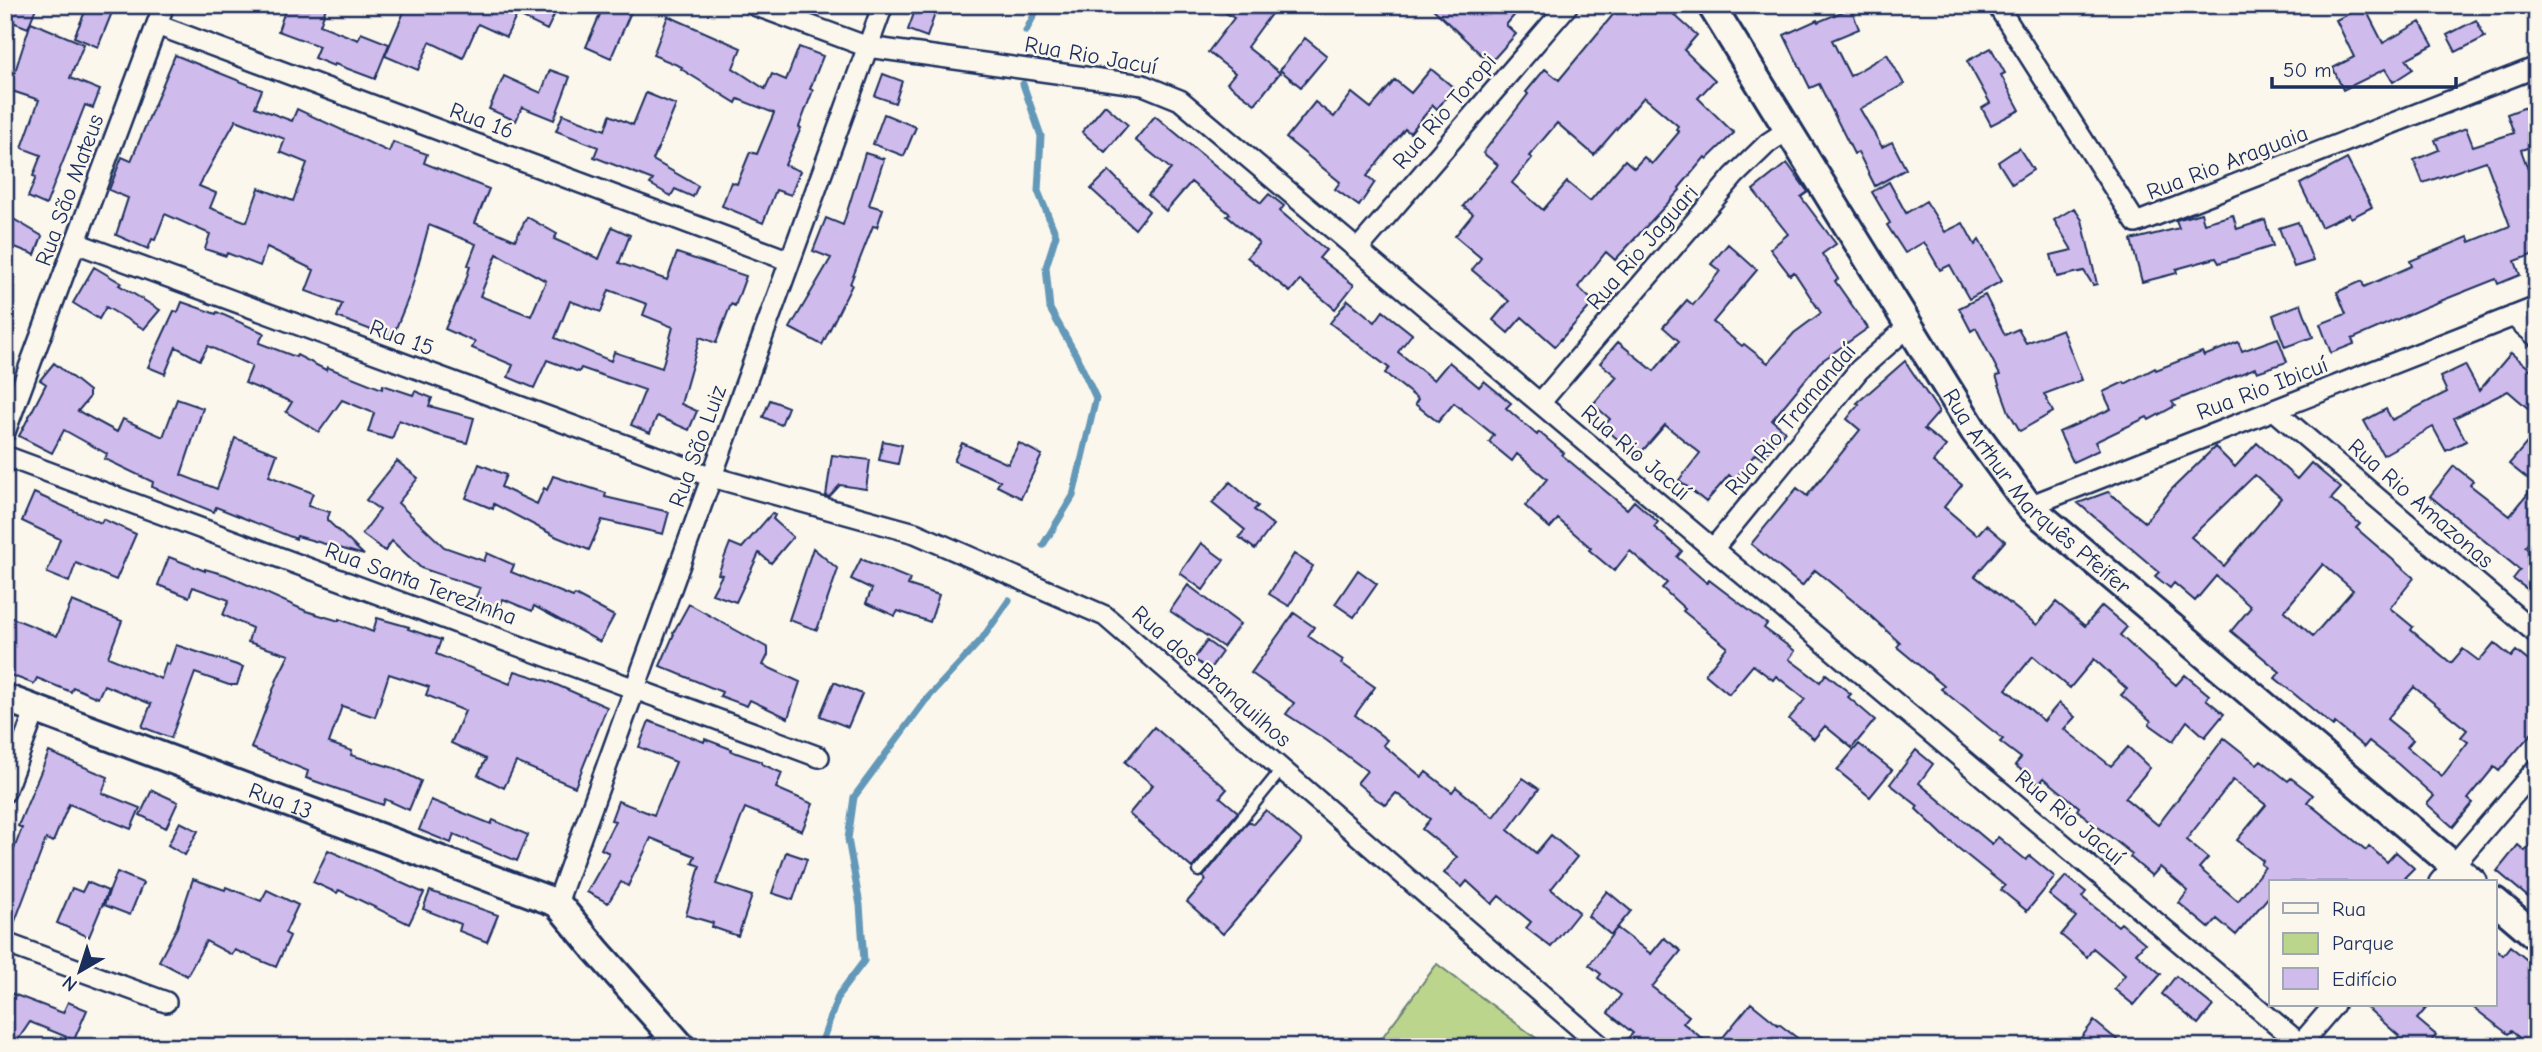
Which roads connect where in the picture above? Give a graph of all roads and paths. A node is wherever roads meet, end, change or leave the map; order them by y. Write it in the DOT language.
graph roads {
  1 [pos="164,5"];
  2 [pos="754,5"];
  3 [pos="883,5"];
  4 [pos="1568,5"];
  5 [pos="1711,5"];
  6 [pos="1997,5"];
  7 [pos="157,25"];
  8 [pos="868,47"];
  9 [pos="2537,67"];
  10 [pos="1788,130"];
  11 [pos="76,243"];
  12 [pos="1358,249"];
  13 [pos="790,261"];
  14 [pos="2537,307"];
  15 [pos="2513,316"];
  16 [pos="1909,326"];
  17 [pos="2537,337"];
  18 [pos="1540,403"];
  19 [pos="2274,410"];
  20 [pos="5,432"];
  21 [pos="5,456"];
  22 [pos="712,477"];
  23 [pos="2029,506"];
  24 [pos="1713,549"];
  25 [pos="2537,634"];
  26 [pos="635,688"];
  27 [pos="5,698"];
  28 [pos="36,709"];
  29 [pos="819,757"];
  30 [pos="2537,768"];
  31 [pos="1282,769"];
  32 [pos="5,792"];
  33 [pos="1199,871"];
  34 [pos="2455,877"];
  35 [pos="557,902"];
  36 [pos="2496,902"];
  37 [pos="2537,937"];
  38 [pos="5,943"];
  39 [pos="166,1002"];
  40 [pos="2333,1006"];
  41 [pos="671,1044"];
  42 [pos="2301,1046"];
  43 [pos="1602,1047"];
  1 -- 7 [label="street, Rua São Mateus"];
  2 -- 8 [label="street, Rua Rio Jacuí"];
  3 -- 8 [label="street, Rua São Luiz"];
  4 -- 12 [label="street, Rua Rio Toropi"];
  5 -- 10 [label="street, Rua Arthur Marquês Pfeifer"];
  6 -- 9 [label="street, Rua Rio Araguaia"];
  7 -- 11 [label="street, Rua São Mateus"];
  7 -- 13 [label="street, Rua 16"];
  8 -- 12 [label="street, Rua Rio Jacuí"];
  8 -- 13 [label="street, Rua São Luiz"];
  10 -- 16 [label="street, Rua Arthur Marquês Pfeifer"];
  10 -- 18 [label="street, Rua Rio Jaguari"];
  11 -- 20 [label="street, Rua São Mateus"];
  11 -- 22 [label="street, Rua 15"];
  12 -- 18 [label="street, Rua Rio Jacuí"];
  13 -- 22 [label="street, Rua São Luiz"];
  14 -- 15 [label="street, Rua Rio Ibicuí"];
  15 -- 17 [label="street"];
  15 -- 19 [label="street, Rua Rio Ibicuí"];
  16 -- 23 [label="street, Rua Arthur Marquês Pfeifer"];
  16 -- 24 [label="street, Rua Rio Tramandaí"];
  18 -- 24 [label="street, Rua Rio Jacuí"];
  19 -- 23 [label="street, Rua Rio Ibicuí"];
  19 -- 25 [label="street, Rua Rio Amazonas"];
  21 -- 26 [label="street, Rua Santa Terezinha"];
  22 -- 26 [label="street, Rua São Luiz"];
  22 -- 31 [label="street, Rua dos Branquilhos"];
  23 -- 34 [label="street, Rua Arthur Marquês Pfeifer"];
  24 -- 42 [label="street, Rua Rio Jacuí"];
  26 -- 29 [label="street, Rua Santa Terezinha"];
  26 -- 35 [label="street, Rua São Luiz"];
  27 -- 28 [label="street, Rua 13"];
  28 -- 32 [label="street"];
  28 -- 35 [label="street, Rua 13"];
  30 -- 34 [label="street"];
  31 -- 33 [label="lane"];
  31 -- 43 [label="street, Rua dos Branquilhos"];
  35 -- 41 [label="street"];
  36 -- 37 [label="street"];
  38 -- 39 [label="street"];
  40 -- 42 [label="street"];
}
